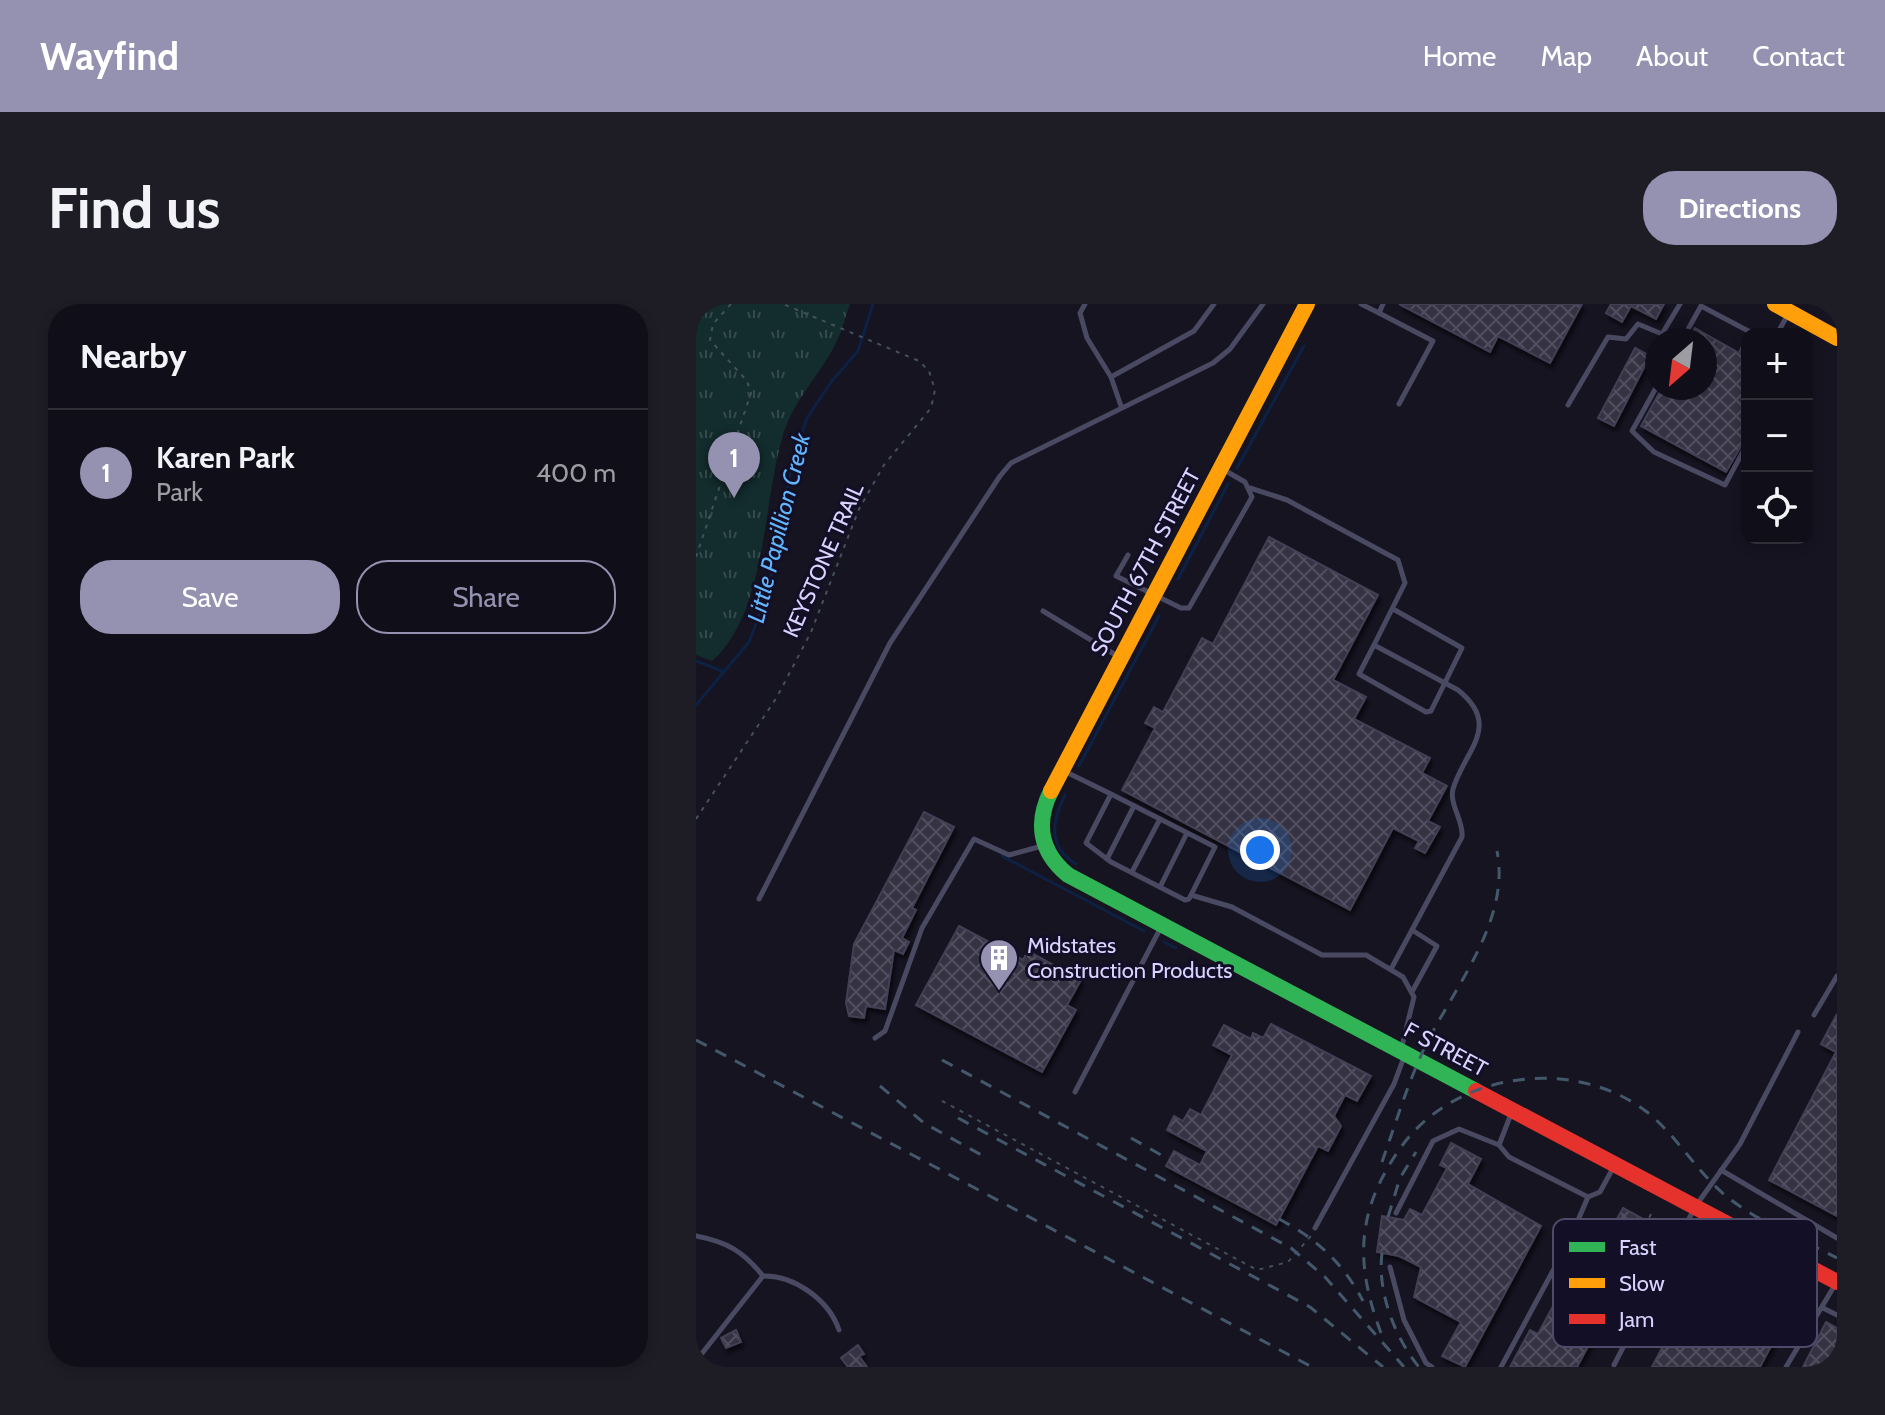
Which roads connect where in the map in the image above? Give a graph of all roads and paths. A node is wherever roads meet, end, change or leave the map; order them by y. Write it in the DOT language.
graph roads {
  1 [pos="722,304"];
  2 [pos="784,304"];
  3 [pos="1085,304"];
  4 [pos="1214,304"];
  5 [pos="1263,304"];
  6 [pos="1307,304"];
  7 [pos="1361,304"];
  8 [pos="1383,304"];
  9 [pos="1680,304"];
  10 [pos="730,305"];
  11 [pos="1782,308"];
  12 [pos="1379,313"];
  13 [pos="1689,328"];
  14 [pos="1743,328"];
  15 [pos="1778,328"];
  16 [pos="1837,338"];
  17 [pos="1111,377"];
  18 [pos="1649,400"];
  19 [pos="1399,404"];
  20 [pos="1568,405"];
  21 [pos="1121,406"];
  22 [pos="1741,455"];
  23 [pos="1219,468"];
  24 [pos="1250,488"];
  25 [pos="1128,555"];
  26 [pos="696,557"];
  27 [pos="1153,594"];
  28 [pos="1393,609"];
  29 [pos="1043,611"];
  30 [pos="1374,645"];
  31 [pos="1120,657"];
  32 [pos="1446,683"];
  33 [pos="1062,770"];
  34 [pos="1111,794"];
  35 [pos="1134,806"];
  36 [pos="696,819"];
  37 [pos="1160,819"];
  38 [pos="1187,833"];
  39 [pos="1043,846"];
  40 [pos="1107,859"];
  41 [pos="1132,872"];
  42 [pos="1160,887"];
  43 [pos="1191,895"];
  44 [pos="759,899"];
  45 [pos="1162,924"];
  46 [pos="1412,930"];
  47 [pos="1391,969"];
  48 [pos="1837,976"];
  49 [pos="1412,991"];
  50 [pos="1814,1015"];
  51 [pos="1798,1032"];
  52 [pos="875,1038"];
  53 [pos="1404,1051"];
  54 [pos="1075,1092"];
  55 [pos="942,1101"];
  56 [pos="1514,1110"];
  57 [pos="1499,1145"];
  58 [pos="1615,1164"];
  59 [pos="1721,1170"];
  60 [pos="1588,1197"];
  61 [pos="1695,1207"];
  62 [pos="1396,1213"];
  63 [pos="1651,1214"];
  64 [pos="1578,1219"];
  65 [pos="1648,1219"];
  66 [pos="1688,1219"];
  67 [pos="1718,1219"];
  68 [pos="1805,1219"];
  69 [pos="1817,1226"];
  70 [pos="1315,1228"];
  71 [pos="696,1236"];
  72 [pos="1837,1238"];
  73 [pos="1390,1267"];
  74 [pos="1553,1271"];
  75 [pos="1817,1272"];
  76 [pos="763,1276"];
  77 [pos="1837,1282"];
  78 [pos="1823,1308"];
  79 [pos="1817,1315"];
  80 [pos="1837,1315"];
  81 [pos="839,1330"];
  82 [pos="1623,1347"];
  83 [pos="1796,1347"];
  84 [pos="696,1361"];
  85 [pos="1614,1365"];
  86 [pos="1432,1367"];
  87 [pos="1501,1367"];
  88 [pos="1786,1367"];
  1 -- 10 [label="path"];
  2 -- 36 [label="path, KEYSTONE TRAIL"];
  3 -- 17 [label="lane"];
  4 -- 17 [label="lane"];
  5 -- 21 [label="lane"];
  6 -- 23 [label="street, SOUTH 67TH STREET"];
  7 -- 12 [label="lane"];
  8 -- 12 [label="lane"];
  9 -- 20 [label="lane"];
  10 -- 26 [label="path"];
  11 -- 15 [label="lane"];
  11 -- 16 [label="street"];
  12 -- 19 [label="lane"];
  13 -- 14 [label="lane"];
  17 -- 21 [label="lane"];
  18 -- 22 [label="lane"];
  21 -- 44 [label="lane"];
  23 -- 24 [label="lane"];
  23 -- 27 [label="street, SOUTH 67TH STREET"];
  24 -- 27 [label="lane"];
  24 -- 28 [label="lane"];
  25 -- 27 [label="lane"];
  27 -- 31 [label="street, SOUTH 67TH STREET"];
  28 -- 30 [label="lane"];
  28 -- 32 [label="lane"];
  29 -- 31 [label="lane"];
  30 -- 32 [label="lane"];
  30 -- 32 [label="lane"];
  31 -- 33 [label="street, SOUTH 67TH STREET"];
  32 -- 46 [label="lane"];
  33 -- 34 [label="lane"];
  33 -- 39 [label="street, SOUTH 67TH STREET"];
  34 -- 35 [label="lane"];
  34 -- 40 [label="lane"];
  35 -- 37 [label="lane"];
  35 -- 40 [label="lane"];
  37 -- 38 [label="lane"];
  37 -- 41 [label="lane"];
  38 -- 42 [label="lane"];
  38 -- 43 [label="lane"];
  39 -- 45 [label="street, F STREET"];
  39 -- 52 [label="lane"];
  40 -- 41 [label="lane"];
  41 -- 42 [label="lane"];
  42 -- 43 [label="lane"];
  43 -- 47 [label="lane"];
  45 -- 53 [label="street, F STREET"];
  45 -- 54 [label="lane"];
  46 -- 47 [label="lane"];
  46 -- 49 [label="lane"];
  47 -- 49 [label="lane"];
  48 -- 50 [label="lane"];
  49 -- 53 [label="lane"];
  51 -- 59 [label="lane"];
  53 -- 56 [label="street, F STREET"];
  53 -- 70 [label="lane"];
  55 -- 70 [label="path"];
  56 -- 57 [label="lane"];
  56 -- 58 [label="street, F STREET"];
  57 -- 60 [label="lane"];
  57 -- 62 [label="lane"];
  58 -- 60 [label="lane"];
  58 -- 61 [label="street, F STREET"];
  59 -- 61 [label="lane"];
  59 -- 68 [label="lane"];
  60 -- 64 [label="lane"];
  61 -- 66 [label="lane"];
  61 -- 67 [label="street, F STREET"];
  63 -- 65 [label="path"];
  69 -- 72 [label="lane"];
  71 -- 76 [label="lane"];
  73 -- 86 [label="lane"];
  74 -- 87 [label="lane"];
  75 -- 77 [label="street, F STREET"];
  76 -- 81 [label="lane"];
  76 -- 84 [label="lane"];
  77 -- 78 [label="lane"];
  78 -- 79 [label="lane"];
  78 -- 80 [label="lane"];
  82 -- 85 [label="lane"];
  83 -- 88 [label="lane"];
}
